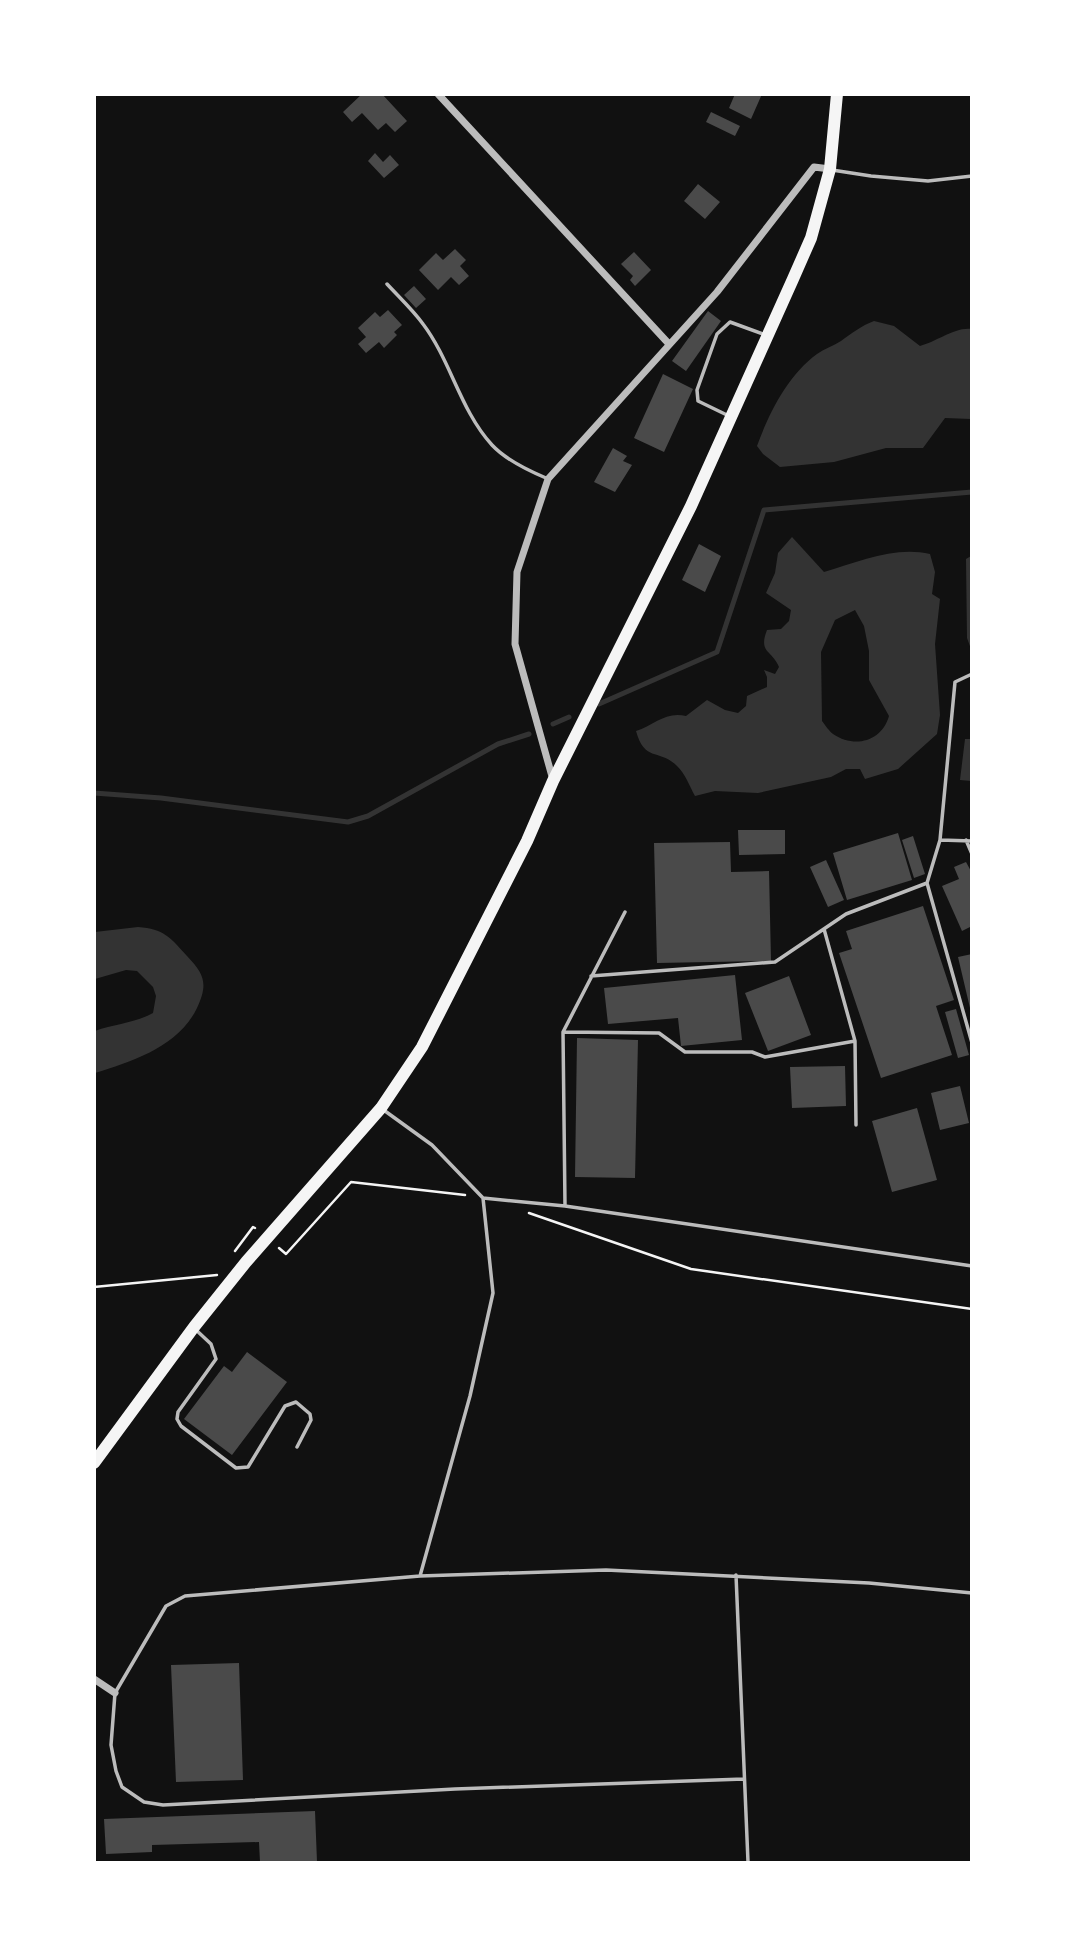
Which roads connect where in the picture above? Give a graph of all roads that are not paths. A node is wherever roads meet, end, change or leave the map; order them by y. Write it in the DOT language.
graph roads {
  1 [pos="438,94"];
  2 [pos="837,94"];
  3 [pos="830,169"];
  4 [pos="971,176"];
  5 [pos="387,284"];
  6 [pos="768,336"];
  7 [pos="669,344"];
  8 [pos="731,417"];
  9 [pos="548,479"];
  10 [pos="971,674"];
  11 [pos="553,781"];
  12 [pos="940,840"];
  13 [pos="969,841"];
  14 [pos="971,854"];
  15 [pos="927,883"];
  16 [pos="625,912"];
  17 [pos="824,929"];
  18 [pos="591,976"];
  19 [pos="563,1032"];
  20 [pos="855,1041"];
  21 [pos="971,1044"];
  22 [pos="381,1108"];
  23 [pos="856,1125"];
  24 [pos="483,1198"];
  25 [pos="565,1206"];
  26 [pos="971,1266"];
  27 [pos="194,1327"];
  28 [pos="297,1447"];
  29 [pos="94,1462"];
  30 [pos="736,1575"];
  31 [pos="420,1576"];
  32 [pos="971,1593"];
  33 [pos="94,1679"];
  34 [pos="115,1693"];
  35 [pos="744,1779"];
  36 [pos="748,1863"];
  1 -- 7 [label="street"];
  2 -- 3 [label="highway"];
  3 -- 4 [label="lane"];
  3 -- 6 [label="highway"];
  3 -- 7 [label="street"];
  5 -- 9 [label="lane"];
  6 -- 8 [label="highway"];
  6 -- 8 [label="lane"];
  7 -- 9 [label="street"];
  8 -- 11 [label="highway"];
  9 -- 11 [label="street"];
  10 -- 12 [label="lane"];
  11 -- 22 [label="highway"];
  12 -- 13 [label="lane"];
  12 -- 15 [label="lane"];
  13 -- 14 [label="lane"];
  15 -- 17 [label="lane"];
  15 -- 21 [label="lane"];
  16 -- 18 [label="lane"];
  17 -- 18 [label="lane"];
  17 -- 20 [label="lane"];
  18 -- 19 [label="lane"];
  19 -- 20 [label="lane"];
  19 -- 25 [label="lane"];
  20 -- 23 [label="lane"];
  22 -- 24 [label="lane"];
  22 -- 27 [label="highway"];
  24 -- 25 [label="lane"];
  24 -- 31 [label="lane"];
  25 -- 26 [label="lane"];
  27 -- 28 [label="lane"];
  27 -- 29 [label="highway"];
  30 -- 31 [label="lane"];
  30 -- 32 [label="lane"];
  30 -- 35 [label="lane"];
  31 -- 34 [label="lane"];
  33 -- 34 [label="street"];
  34 -- 35 [label="lane"];
  35 -- 36 [label="lane"];
}
